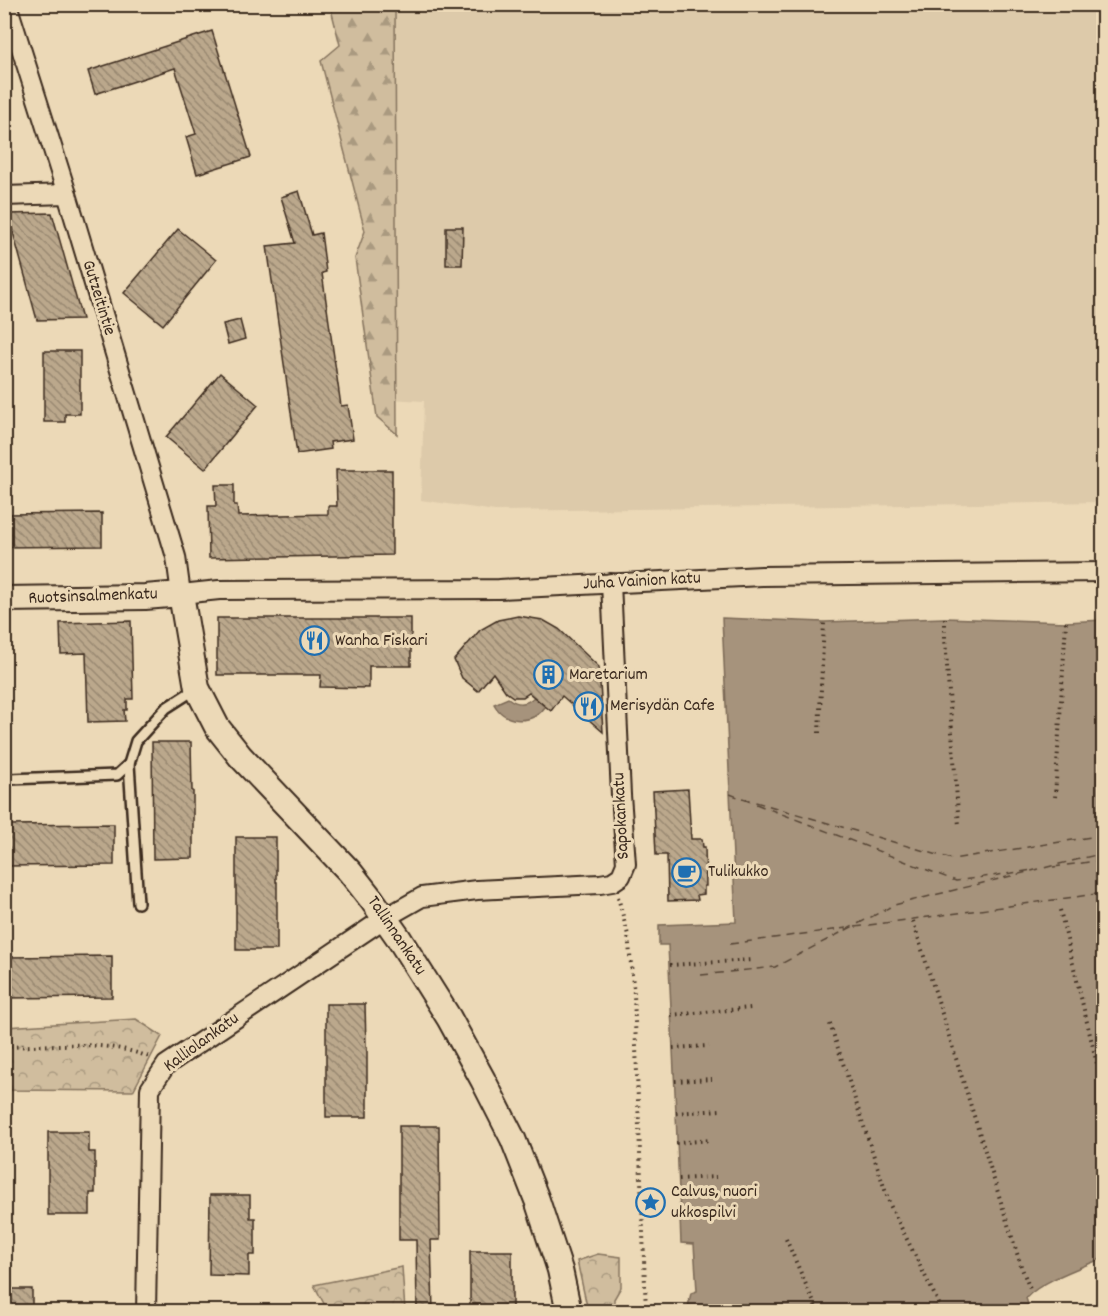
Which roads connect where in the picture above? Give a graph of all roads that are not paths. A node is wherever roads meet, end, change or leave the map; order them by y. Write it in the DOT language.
graph roads {
  1 [pos="7,4"];
  2 [pos="67,194"];
  3 [pos="4,196"];
  4 [pos="1104,572"];
  5 [pos="611,583"];
  6 [pos="181,594"];
  7 [pos="4,599"];
  8 [pos="197,688"];
  9 [pos="129,764"];
  10 [pos="9,779"];
  11 [pos="138,903"];
  12 [pos="385,918"];
  13 [pos="146,1311"];
  14 [pos="569,1311"];
  1 -- 2 [label="street, Gutzeitintie"];
  2 -- 3 [label="street"];
  2 -- 6 [label="street, Gutzeitintie"];
  4 -- 5 [label="street, Juha Vainion katu"];
  5 -- 6 [label="street, Juha Vainion katu"];
  5 -- 12 [label="street, Sapokankatu"];
  6 -- 7 [label="street, Ruotsinsalmenkatu"];
  6 -- 8 [label="street, Tallinnankatu"];
  8 -- 9 [label="lane"];
  8 -- 12 [label="street, Tallinnankatu"];
  9 -- 10 [label="lane"];
  9 -- 11 [label="lane"];
  12 -- 13 [label="street, Kalliolankatu"];
  12 -- 14 [label="street, Tallinnankatu"];
}
